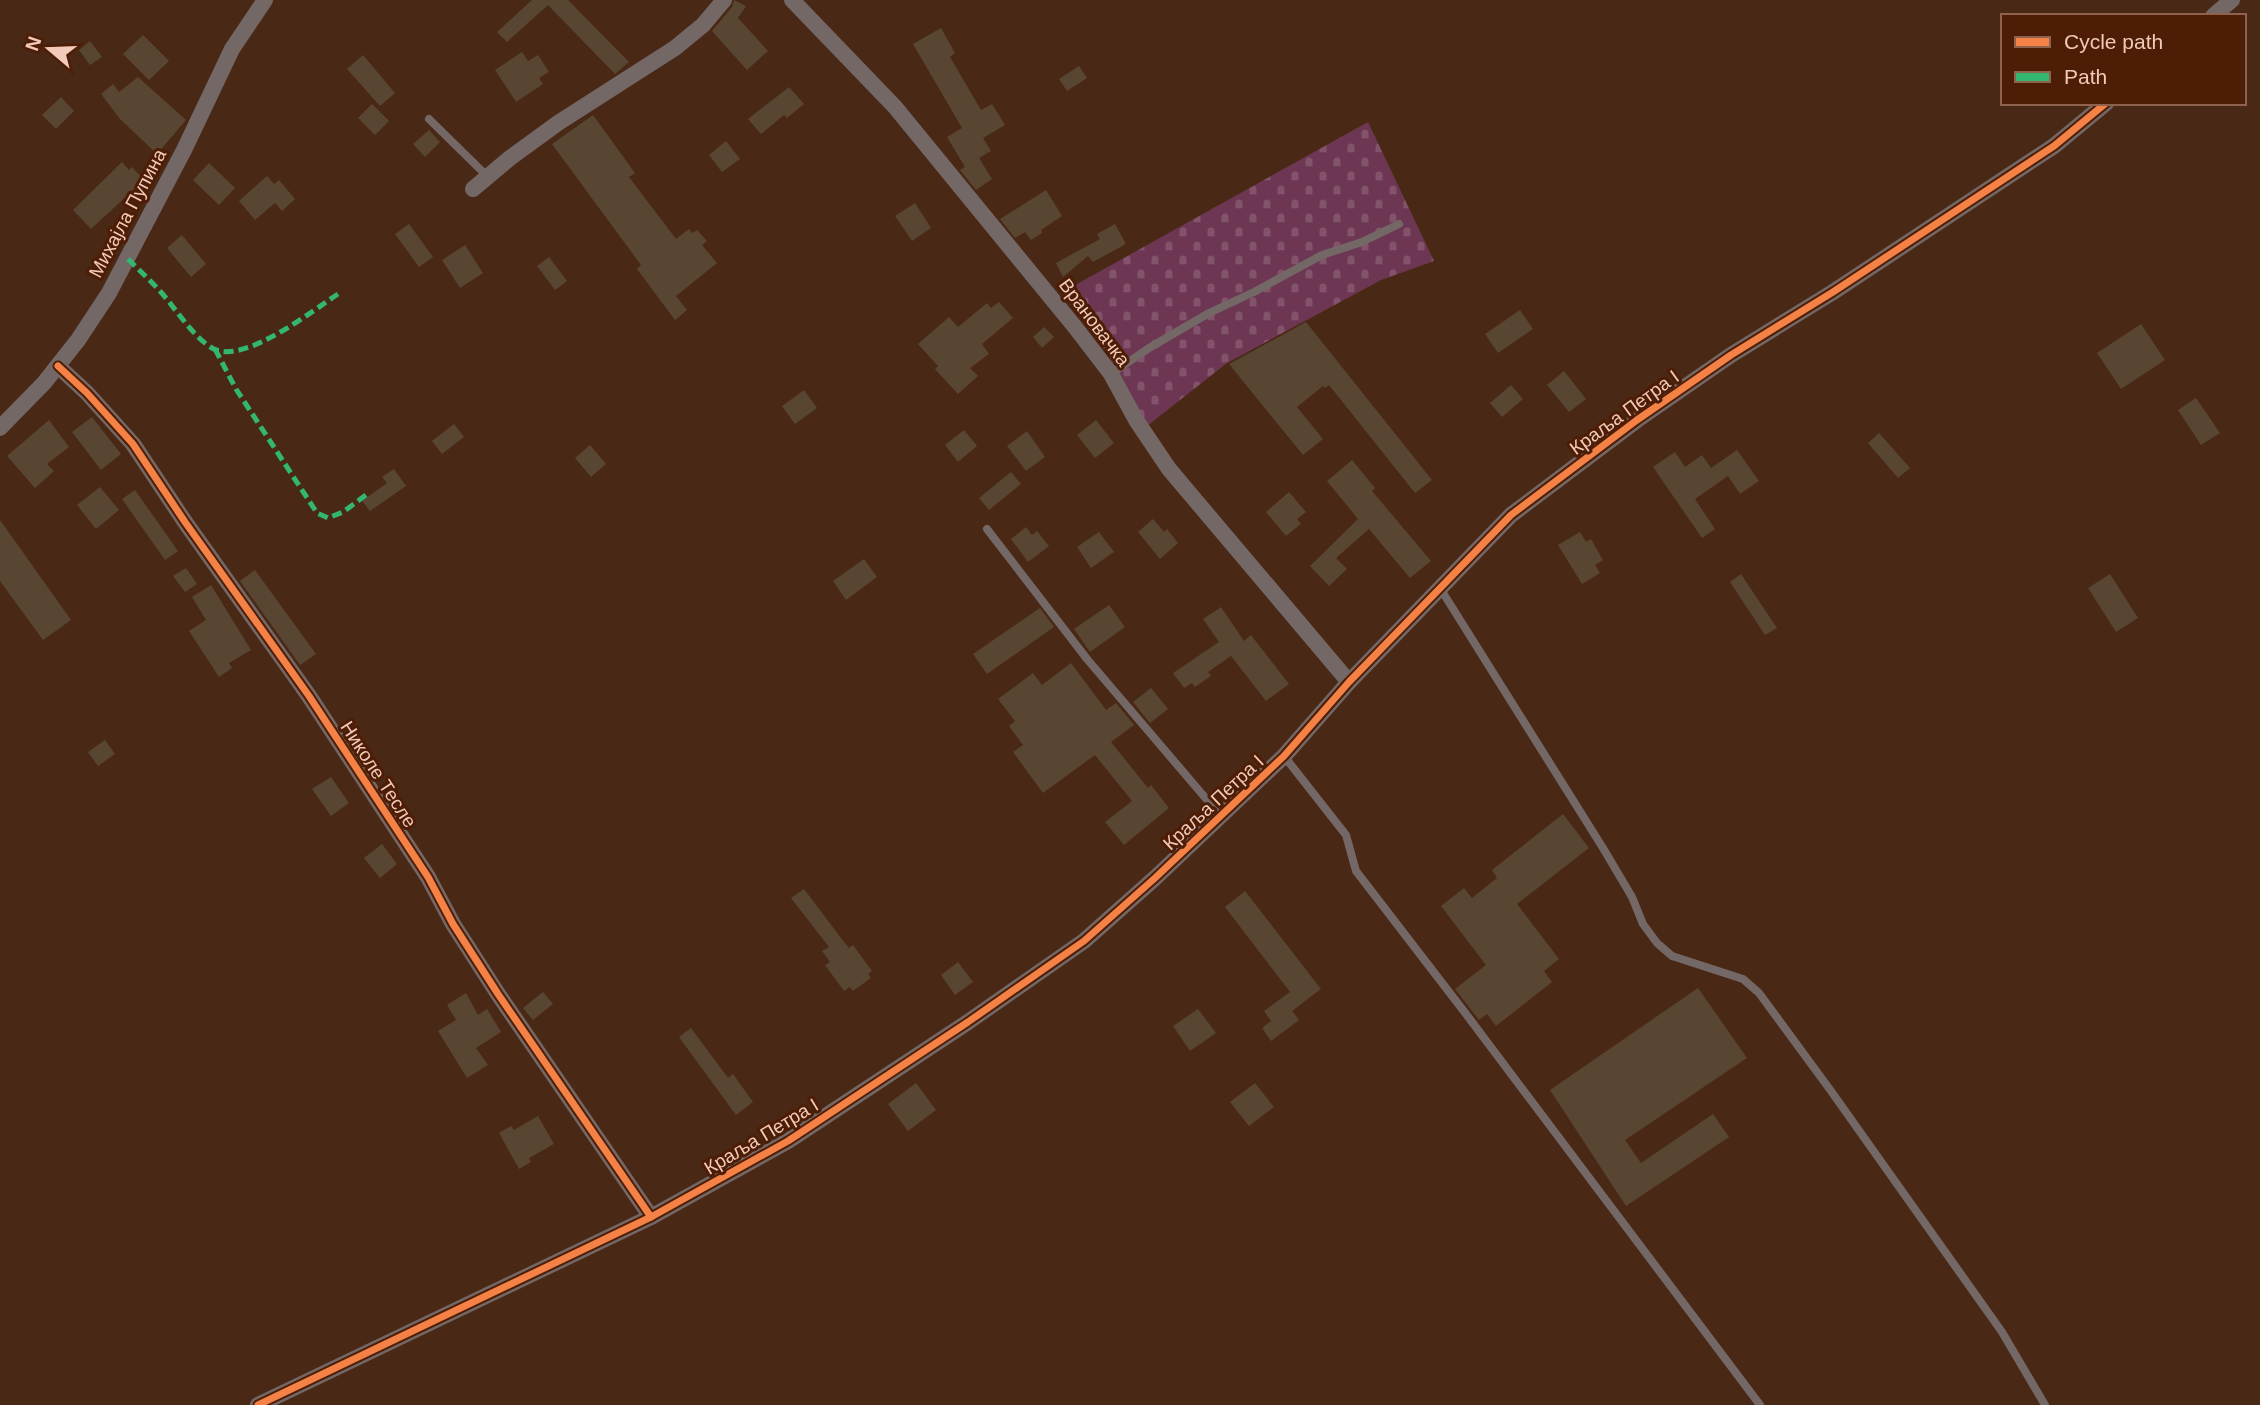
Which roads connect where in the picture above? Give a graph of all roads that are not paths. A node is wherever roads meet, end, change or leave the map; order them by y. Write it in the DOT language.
graph roads {
  1 [pos="265,0"];
  2 [pos="724,0"];
  3 [pos="792,0"];
  4 [pos="2232,0"];
  5 [pos="2215,14"];
  6 [pos="2104,105"];
  7 [pos="429,119"];
  8 [pos="488,177"];
  9 [pos="473,189"];
  10 [pos="1399,224"];
  11 [pos="58,366"];
  12 [pos="1111,374"];
  13 [pos="0,428"];
  14 [pos="987,529"];
  15 [pos="1440,588"];
  16 [pos="1349,682"];
  17 [pos="1284,756"];
  18 [pos="1224,813"];
  19 [pos="651,1217"];
  20 [pos="258,1405"];
  21 [pos="1760,1405"];
  22 [pos="2045,1405"];
  1 -- 11 [label="street, Михајла Пупина"];
  2 -- 8 [label="street"];
  3 -- 12 [label="street, Врановачка"];
  4 -- 5 [label="street"];
  6 -- 15 [label="street, Краља Петра I"];
  7 -- 8 [label="lane"];
  8 -- 9 [label="street"];
  10 -- 12 [label="lane"];
  11 -- 13 [label="street, Михајла Пупина"];
  11 -- 19 [label="street, Николе Тесле"];
  12 -- 16 [label="street, Врановачка"];
  14 -- 18 [label="lane"];
  15 -- 16 [label="street, Краља Петра I"];
  15 -- 22 [label="lane"];
  16 -- 17 [label="street, Краља Петра I"];
  17 -- 18 [label="street, Краља Петра I"];
  17 -- 21 [label="lane"];
  18 -- 19 [label="street, Краља Петра I"];
  19 -- 20 [label="street, Краља Петра I"];
}
